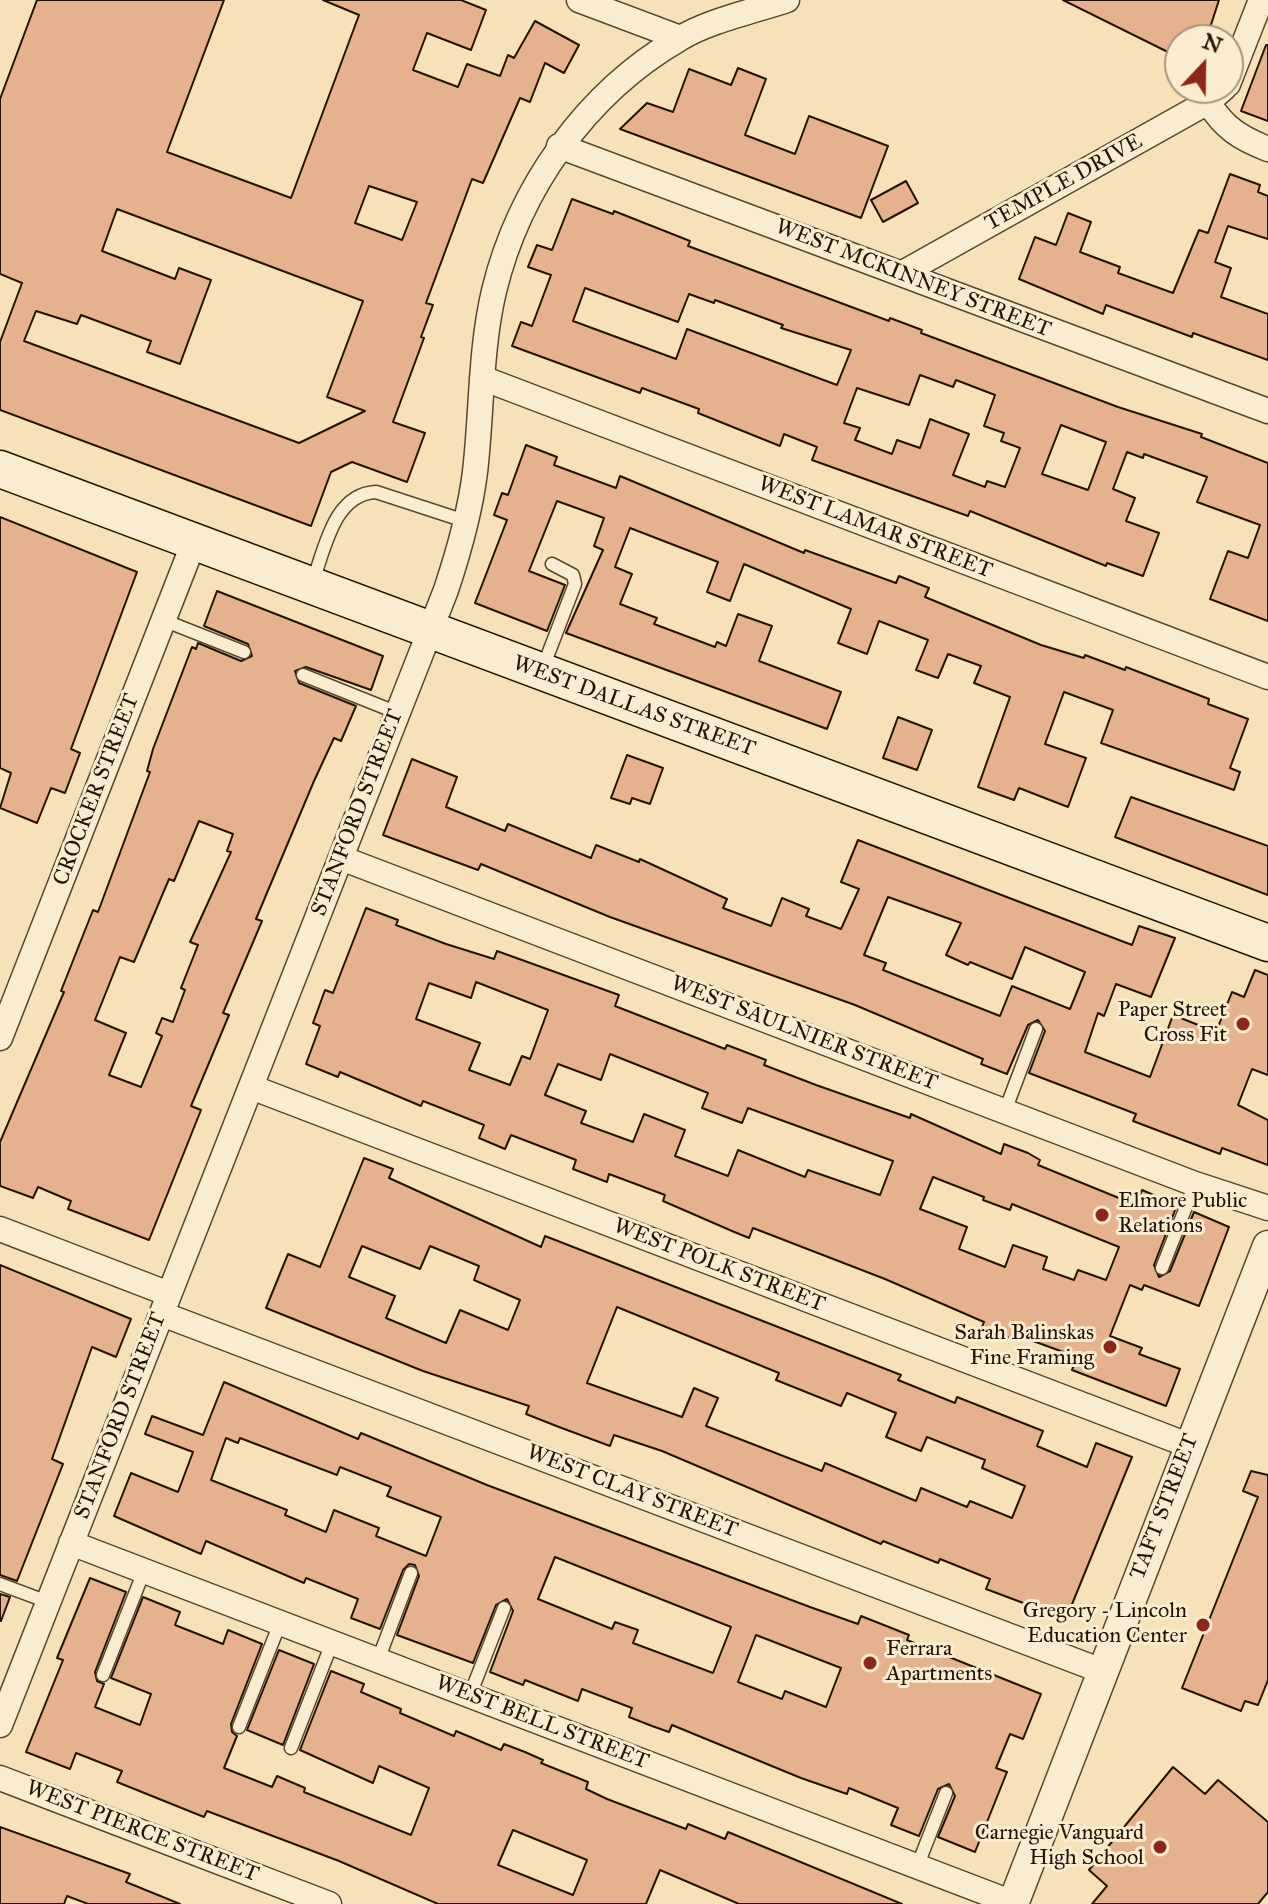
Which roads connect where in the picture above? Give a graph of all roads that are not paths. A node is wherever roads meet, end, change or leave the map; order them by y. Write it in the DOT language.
graph roads {
  1 [pos="579,0"];
  2 [pos="787,0"];
  3 [pos="1261,0"];
  4 [pos="680,38"];
  5 [pos="1244,38"];
  6 [pos="1197,104"];
  7 [pos="1220,104"];
  8 [pos="559,146"];
  9 [pos="1268,149"];
  10 [pos="901,274"];
  11 [pos="482,378"];
  12 [pos="1268,411"];
  13 [pos="0,469"];
  14 [pos="468,522"];
  15 [pos="194,542"];
  16 [pos="552,564"];
  17 [pos="311,586"];
  18 [pos="163,620"];
  19 [pos="430,632"];
  20 [pos="244,652"];
  21 [pos="541,673"];
  22 [pos="303,675"];
  23 [pos="1268,677"];
  24 [pos="398,713"];
  25 [pos="341,858"];
  26 [pos="1268,943"];
  27 [pos="1036,1029"];
  28 [pos="0,1038"];
  29 [pos="251,1087"];
  30 [pos="1005,1111"];
  31 [pos="1195,1184"];
  32 [pos="1268,1208"];
  33 [pos="0,1229"];
  34 [pos="1268,1246"];
  35 [pos="1162,1268"];
  36 [pos="166,1304"];
  37 [pos="1188,1445"];
  38 [pos="71,1543"];
  39 [pos="144,1571"];
  40 [pos="411,1573"];
  41 [pos="0,1584"];
  42 [pos="48,1602"];
  43 [pos="504,1608"];
  44 [pos="280,1623"];
  45 [pos="332,1643"];
  46 [pos="378,1660"];
  47 [pos="1102,1671"];
  48 [pos="103,1675"];
  49 [pos="470,1695"];
  50 [pos="0,1725"];
  51 [pos="239,1727"];
  52 [pos="291,1748"];
  53 [pos="0,1778"];
  54 [pos="946,1793"];
  55 [pos="917,1867"];
  56 [pos="329,1904"];
  57 [pos="1013,1904"];
  1 -- 4 [label="street"];
  2 -- 4 [label="street, STANFORD STREET"];
  3 -- 5 [label="street"];
  4 -- 8 [label="street, STANFORD STREET"];
  6 -- 10 [label="street, TEMPLE DRIVE"];
  7 -- 9 [label="street"];
  8 -- 10 [label="street, WEST MCKINNEY STREET"];
  8 -- 11 [label="street, STANFORD STREET"];
  10 -- 12 [label="street, WEST MCKINNEY STREET"];
  11 -- 14 [label="street, STANFORD STREET"];
  11 -- 23 [label="street, WEST LAMAR STREET"];
  13 -- 15 [label="main road, WEST DALLAS STREET"];
  14 -- 17 [label="lane"];
  14 -- 19 [label="street, STANFORD STREET"];
  15 -- 17 [label="main road, WEST DALLAS STREET"];
  15 -- 18 [label="street, CROCKER STREET"];
  16 -- 21 [label="lane"];
  17 -- 19 [label="main road, WEST DALLAS STREET"];
  18 -- 20 [label="lane"];
  18 -- 28 [label="street, CROCKER STREET"];
  19 -- 21 [label="main road, WEST DALLAS STREET"];
  19 -- 24 [label="street, STANFORD STREET"];
  21 -- 26 [label="main road, WEST DALLAS STREET"];
  22 -- 24 [label="lane"];
  24 -- 25 [label="street, STANFORD STREET"];
  25 -- 29 [label="street, STANFORD STREET"];
  25 -- 30 [label="street, WEST SAULNIER STREET"];
  27 -- 30 [label="lane"];
  29 -- 36 [label="street, STANFORD STREET"];
  29 -- 37 [label="street, WEST POLK STREET"];
  30 -- 31 [label="street, WEST SAULNIER STREET"];
  31 -- 32 [label="street, WEST SAULNIER STREET"];
  31 -- 35 [label="lane"];
  33 -- 36 [label="street, WEST CLAY STREET"];
  34 -- 37 [label="street, TAFT STREET"];
  36 -- 38 [label="street, STANFORD STREET"];
  36 -- 47 [label="street, WEST CLAY STREET"];
  37 -- 47 [label="street, TAFT STREET"];
  38 -- 39 [label="street, WEST BELL STREET"];
  38 -- 42 [label="street, STANFORD STREET"];
  39 -- 44 [label="street, WEST BELL STREET"];
  39 -- 48 [label="lane"];
  40 -- 46 [label="lane"];
  41 -- 42 [label="lane"];
  42 -- 50 [label="street, STANFORD STREET"];
  43 -- 49 [label="lane"];
  44 -- 45 [label="street, WEST BELL STREET"];
  44 -- 51 [label="lane"];
  45 -- 46 [label="street, WEST BELL STREET"];
  45 -- 52 [label="lane"];
  46 -- 49 [label="street, WEST BELL STREET"];
  47 -- 57 [label="street, TAFT STREET"];
  49 -- 55 [label="street, WEST BELL STREET"];
  53 -- 56 [label="street, WEST PIERCE STREET"];
  54 -- 55 [label="lane"];
  55 -- 57 [label="street, WEST BELL STREET"];
}
